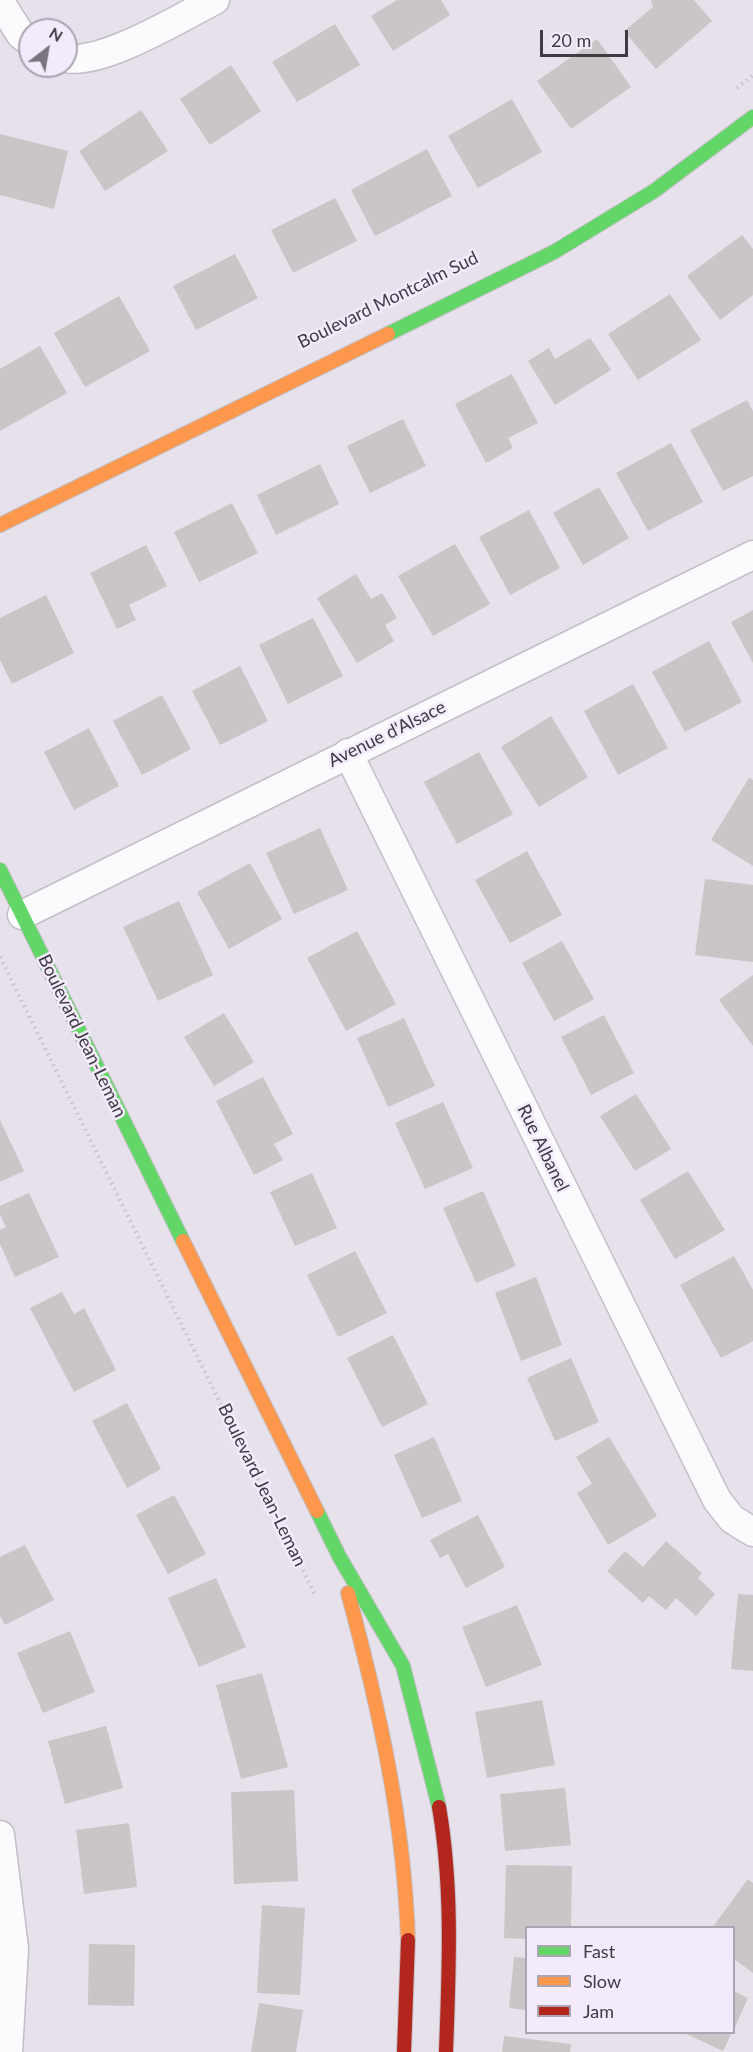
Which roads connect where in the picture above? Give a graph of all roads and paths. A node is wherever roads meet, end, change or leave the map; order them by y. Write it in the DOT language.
graph roads {
  1 [pos="215,0"];
  2 [pos="0,2"];
  3 [pos="18,30"];
  4 [pos="78,60"];
  5 [pos="753,75"];
  6 [pos="735,90"];
  7 [pos="753,117"];
  8 [pos="0,525"];
  9 [pos="753,555"];
  10 [pos="348,753"];
  11 [pos="0,870"];
  12 [pos="22,915"];
  13 [pos="0,957"];
  14 [pos="753,1532"];
  15 [pos="339,1556"];
  16 [pos="318,1601"];
  17 [pos="0,1835"];
  18 [pos="8,2052"];
  19 [pos="404,2052"];
  20 [pos="446,2052"];
  1 -- 4 [label="street"];
  2 -- 3 [label="street"];
  5 -- 6 [label="path"];
  7 -- 8 [label="street, Boulevard Montcalm Sud"];
  9 -- 10 [label="street, Avenue d'Alsace"];
  10 -- 12 [label="street, Avenue d'Alsace"];
  10 -- 14 [label="street, Rue Albanel"];
  11 -- 12 [label="street, Boulevard Jean-Leman"];
  12 -- 15 [label="street, Boulevard Jean-Leman"];
  13 -- 16 [label="path, Boulevard Jean-Leman"];
  15 -- 19 [label="street, Boulevard Jean-Leman"];
  15 -- 20 [label="street, Boulevard Jean-Leman"];
  17 -- 18 [label="street"];
}
